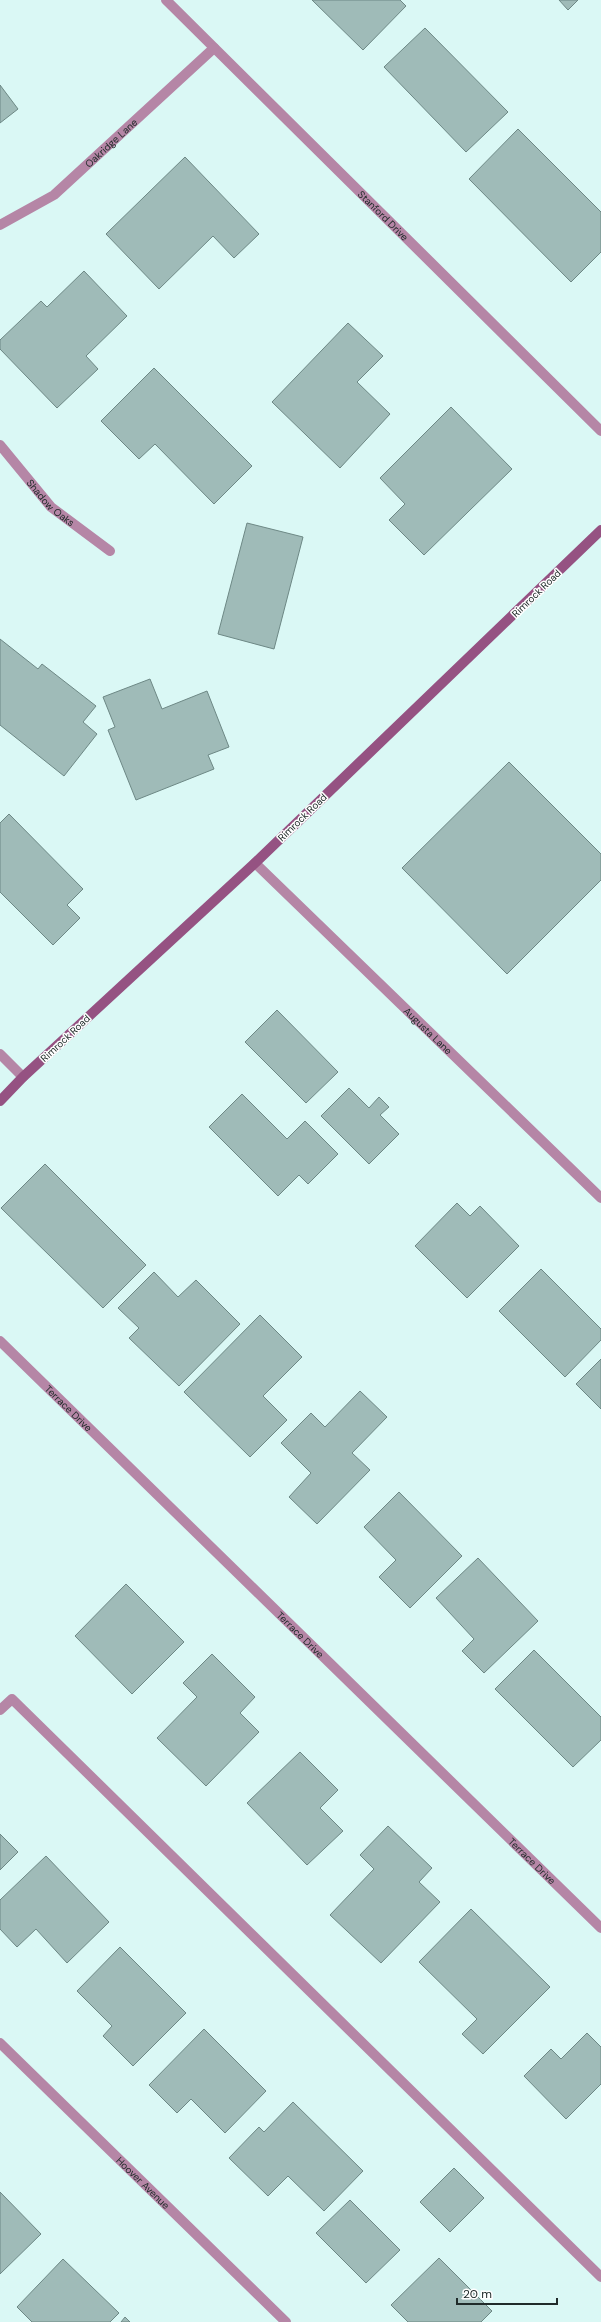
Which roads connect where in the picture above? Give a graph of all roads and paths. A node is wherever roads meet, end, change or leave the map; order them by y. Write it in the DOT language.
graph roads {
  1 [pos="166,0"];
  2 [pos="214,48"];
  3 [pos="0,225"];
  4 [pos="601,431"];
  5 [pos="0,445"];
  6 [pos="601,530"];
  7 [pos="110,551"];
  8 [pos="255,863"];
  9 [pos="0,1054"];
  10 [pos="23,1077"];
  11 [pos="0,1101"];
  12 [pos="601,1198"];
  13 [pos="0,1341"];
  14 [pos="0,1710"];
  15 [pos="601,1928"];
  16 [pos="0,2042"];
  17 [pos="601,2277"];
  18 [pos="286,2322"];
  1 -- 2 [label="street, Stanford Drive"];
  2 -- 3 [label="street, Oakridge Lane"];
  2 -- 4 [label="street, Stanford Drive"];
  5 -- 7 [label="street, Shadow Oaks"];
  6 -- 8 [label="main road, Rimrock Road"];
  8 -- 10 [label="main road, Rimrock Road"];
  8 -- 12 [label="street, Augusta Lane"];
  9 -- 10 [label="street"];
  10 -- 11 [label="main road, Rimrock Road"];
  13 -- 15 [label="street, Terrace Drive"];
  14 -- 17 [label="street"];
  16 -- 18 [label="street, Hoover Avenue"];
}
